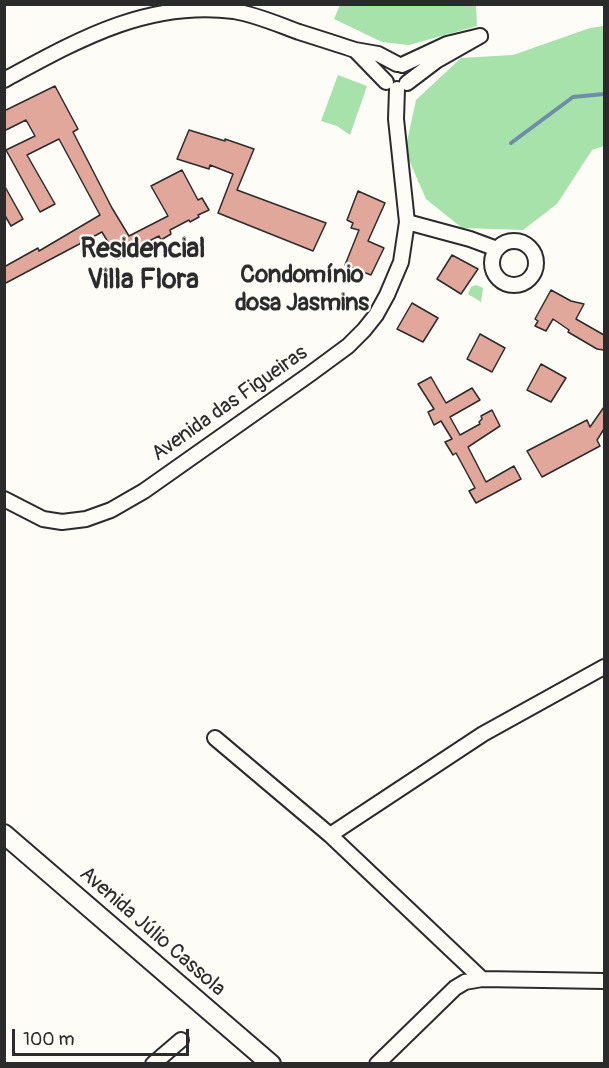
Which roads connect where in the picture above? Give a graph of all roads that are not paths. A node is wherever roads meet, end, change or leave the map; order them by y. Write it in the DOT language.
graph roads {
  1 [pos="356,50"];
  2 [pos="400,64"];
  3 [pos="4,80"];
  4 [pos="397,85"];
  5 [pos="407,222"];
  6 [pos="497,249"];
  7 [pos="4,499"];
  8 [pos="604,667"];
  9 [pos="215,738"];
  10 [pos="4,834"];
  11 [pos="330,835"];
  12 [pos="482,979"];
  13 [pos="604,981"];
  14 [pos="181,1040"];
  15 [pos="153,1064"];
  16 [pos="271,1064"];
  17 [pos="376,1064"];
  1 -- 2 [label="street"];
  1 -- 3 [label="street"];
  1 -- 4 [label="street"];
  2 -- 4 [label="street, Avenida das Figueiras"];
  2 -- 4 [label="street"];
  2 -- 4 [label="street"];
  4 -- 5 [label="street, Avenida das Figueiras"];
  5 -- 6 [label="street"];
  5 -- 7 [label="street, Avenida das Figueiras"];
  8 -- 11 [label="street"];
  9 -- 11 [label="street"];
  10 -- 16 [label="main road, Avenida Júlio Cassola"];
  11 -- 12 [label="street"];
  12 -- 13 [label="street"];
  12 -- 17 [label="street"];
  14 -- 15 [label="street"];
}
